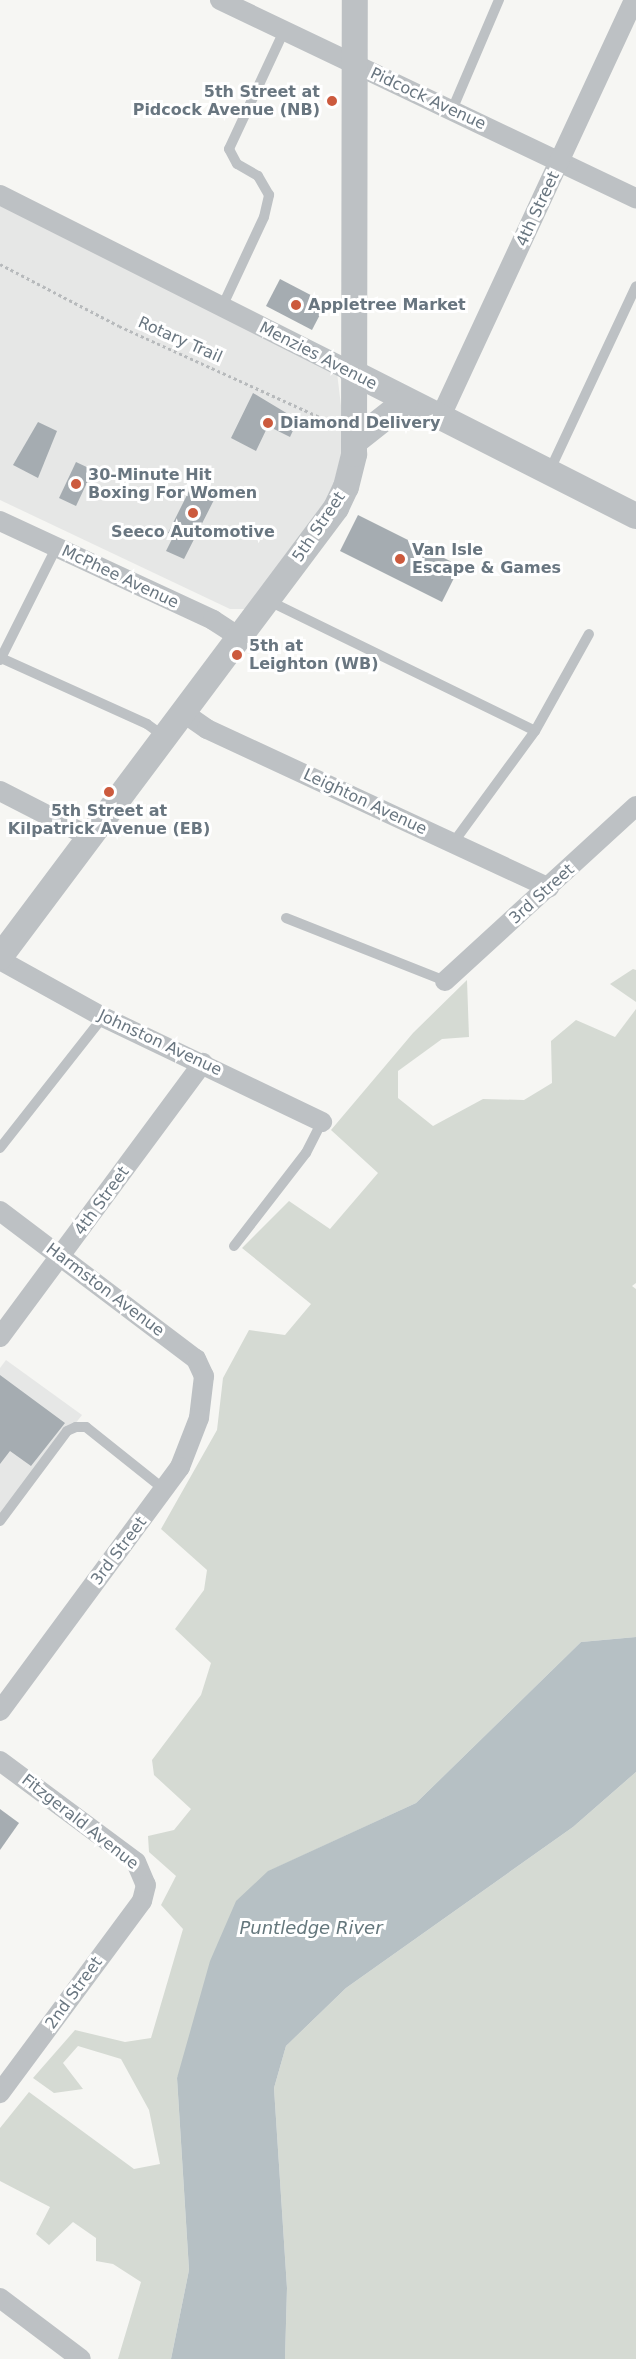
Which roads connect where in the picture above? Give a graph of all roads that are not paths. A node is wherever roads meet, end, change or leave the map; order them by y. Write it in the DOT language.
graph roads {
  1 [pos="220,0"];
  2 [pos="356,0"];
  3 [pos="499,0"];
  4 [pos="634,0"];
  5 [pos="284,31"];
  6 [pos="355,65"];
  7 [pos="452,111"];
  8 [pos="560,161"];
  9 [pos="0,195"];
  10 [pos="636,198"];
  11 [pos="636,286"];
  12 [pos="222,307"];
  13 [pos="352,372"];
  14 [pos="406,401"];
  15 [pos="440,418"];
  16 [pos="354,435"];
  17 [pos="549,472"];
  18 [pos="636,516"];
  19 [pos="0,520"];
  20 [pos="56,548"];
  21 [pos="267,600"];
  22 [pos="589,634"];
  23 [pos="238,638"];
  24 [pos="0,659"];
  25 [pos="184,713"];
  26 [pos="535,731"];
  27 [pos="165,737"];
  28 [pos="0,791"];
  29 [pos="636,806"];
  30 [pos="90,837"];
  31 [pos="453,843"];
  32 [pos="549,888"];
  33 [pos="286,918"];
  34 [pos="0,958"];
  35 [pos="445,981"];
  36 [pos="103,1017"];
  37 [pos="203,1063"];
  38 [pos="322,1122"];
  39 [pos="0,1148"];
  40 [pos="0,1210"];
  41 [pos="234,1246"];
  42 [pos="62,1257"];
  43 [pos="0,1337"];
  44 [pos="204,1376"];
  45 [pos="165,1490"];
  46 [pos="0,1521"];
  47 [pos="0,1711"];
  48 [pos="0,1761"];
  49 [pos="145,1892"];
  50 [pos="0,2093"];
  51 [pos="0,2298"];
  52 [pos="81,2359"];
  1 -- 5 [label="street, Pidcock Avenue"];
  2 -- 6 [label="street, 5th Street"];
  3 -- 7 [label="lane"];
  4 -- 8 [label="street, 4th Street"];
  5 -- 6 [label="street, Pidcock Avenue"];
  5 -- 12 [label="lane"];
  6 -- 7 [label="street, Pidcock Avenue"];
  6 -- 13 [label="street, 5th Street"];
  7 -- 8 [label="street, Pidcock Avenue"];
  8 -- 10 [label="street, Pidcock Avenue"];
  8 -- 15 [label="street, 4th Street"];
  9 -- 12 [label="street, Menzies Avenue"];
  11 -- 17 [label="lane"];
  12 -- 13 [label="street, Menzies Avenue"];
  13 -- 14 [label="street, Menzies Avenue"];
  13 -- 16 [label="street, 5th Street"];
  14 -- 15 [label="street, Menzies Avenue"];
  14 -- 16 [label="street"];
  15 -- 17 [label="street, Menzies Avenue"];
  16 -- 21 [label="street, 5th Street"];
  17 -- 18 [label="street, Menzies Avenue"];
  19 -- 20 [label="street, McPhee Avenue"];
  20 -- 23 [label="street, McPhee Avenue"];
  20 -- 24 [label="lane"];
  21 -- 23 [label="street, 5th Street"];
  21 -- 26 [label="lane"];
  22 -- 26 [label="lane"];
  23 -- 25 [label="street, 5th Street"];
  24 -- 27 [label="lane"];
  25 -- 27 [label="street, 5th Street"];
  25 -- 31 [label="street, Leighton Avenue"];
  26 -- 31 [label="lane"];
  27 -- 30 [label="street, 5th Street"];
  28 -- 30 [label="street"];
  29 -- 32 [label="street, 3rd Street"];
  30 -- 34 [label="street, 5th Street"];
  31 -- 32 [label="street, Leighton Avenue"];
  32 -- 35 [label="street, 3rd Street"];
  33 -- 35 [label="lane"];
  34 -- 36 [label="street, Johnston Avenue"];
  36 -- 37 [label="street, Johnston Avenue"];
  36 -- 39 [label="lane"];
  37 -- 38 [label="street, Johnston Avenue"];
  37 -- 42 [label="street, 4th Street"];
  38 -- 41 [label="lane"];
  40 -- 42 [label="street, Harmston Avenue"];
  42 -- 43 [label="street, 4th Street"];
  42 -- 44 [label="street, Harmston Avenue"];
  44 -- 45 [label="street, 3rd Street"];
  45 -- 46 [label="lane"];
  45 -- 47 [label="street, 3rd Street"];
  48 -- 49 [label="street, Fitzgerald Avenue"];
  49 -- 50 [label="street, 2nd Street"];
  51 -- 52 [label="street"];
}
